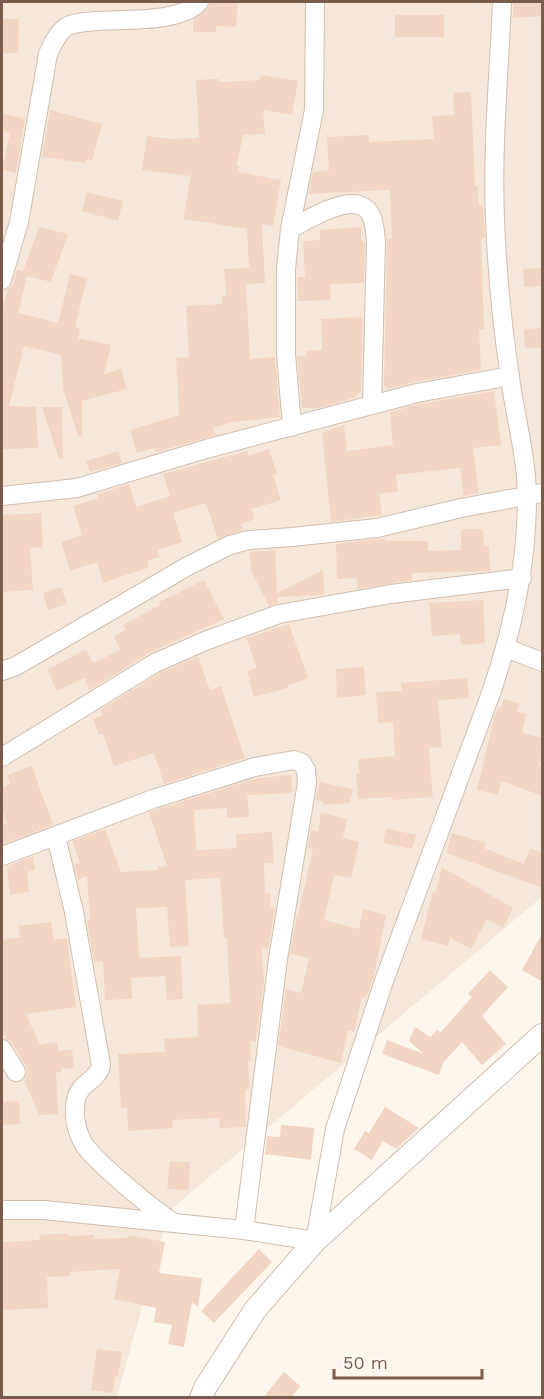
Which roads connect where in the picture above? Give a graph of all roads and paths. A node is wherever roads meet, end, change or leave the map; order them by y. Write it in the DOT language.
graph roads {
  1 [pos="199,2"];
  2 [pos="315,2"];
  3 [pos="502,2"];
  4 [pos="290,229"];
  5 [pos="2,280"];
  6 [pos="510,376"];
  7 [pos="372,405"];
  8 [pos="292,427"];
  9 [pos="535,494"];
  10 [pos="2,496"];
  11 [pos="522,578"];
  12 [pos="506,648"];
  13 [pos="543,662"];
  14 [pos="2,671"];
  15 [pos="2,757"];
  16 [pos="56,836"];
  17 [pos="2,856"];
  18 [pos="543,1035"];
  19 [pos="2,1048"];
  20 [pos="16,1072"];
  21 [pos="2,1210"];
  22 [pos="174,1224"];
  23 [pos="244,1230"];
  24 [pos="315,1240"];
  25 [pos="201,1398"];
  1 -- 5 [label="street"];
  2 -- 4 [label="street"];
  3 -- 6 [label="street"];
  4 -- 7 [label="street"];
  4 -- 8 [label="street"];
  6 -- 7 [label="street"];
  6 -- 9 [label="street"];
  7 -- 8 [label="street"];
  8 -- 10 [label="street"];
  9 -- 11 [label="street"];
  9 -- 14 [label="street"];
  11 -- 12 [label="street"];
  11 -- 15 [label="street"];
  12 -- 13 [label="street"];
  12 -- 24 [label="street"];
  16 -- 17 [label="street"];
  16 -- 22 [label="street"];
  16 -- 23 [label="street"];
  18 -- 24 [label="street"];
  19 -- 20 [label="street"];
  21 -- 22 [label="street"];
  22 -- 23 [label="street"];
  23 -- 24 [label="street"];
  24 -- 25 [label="street"];
}
